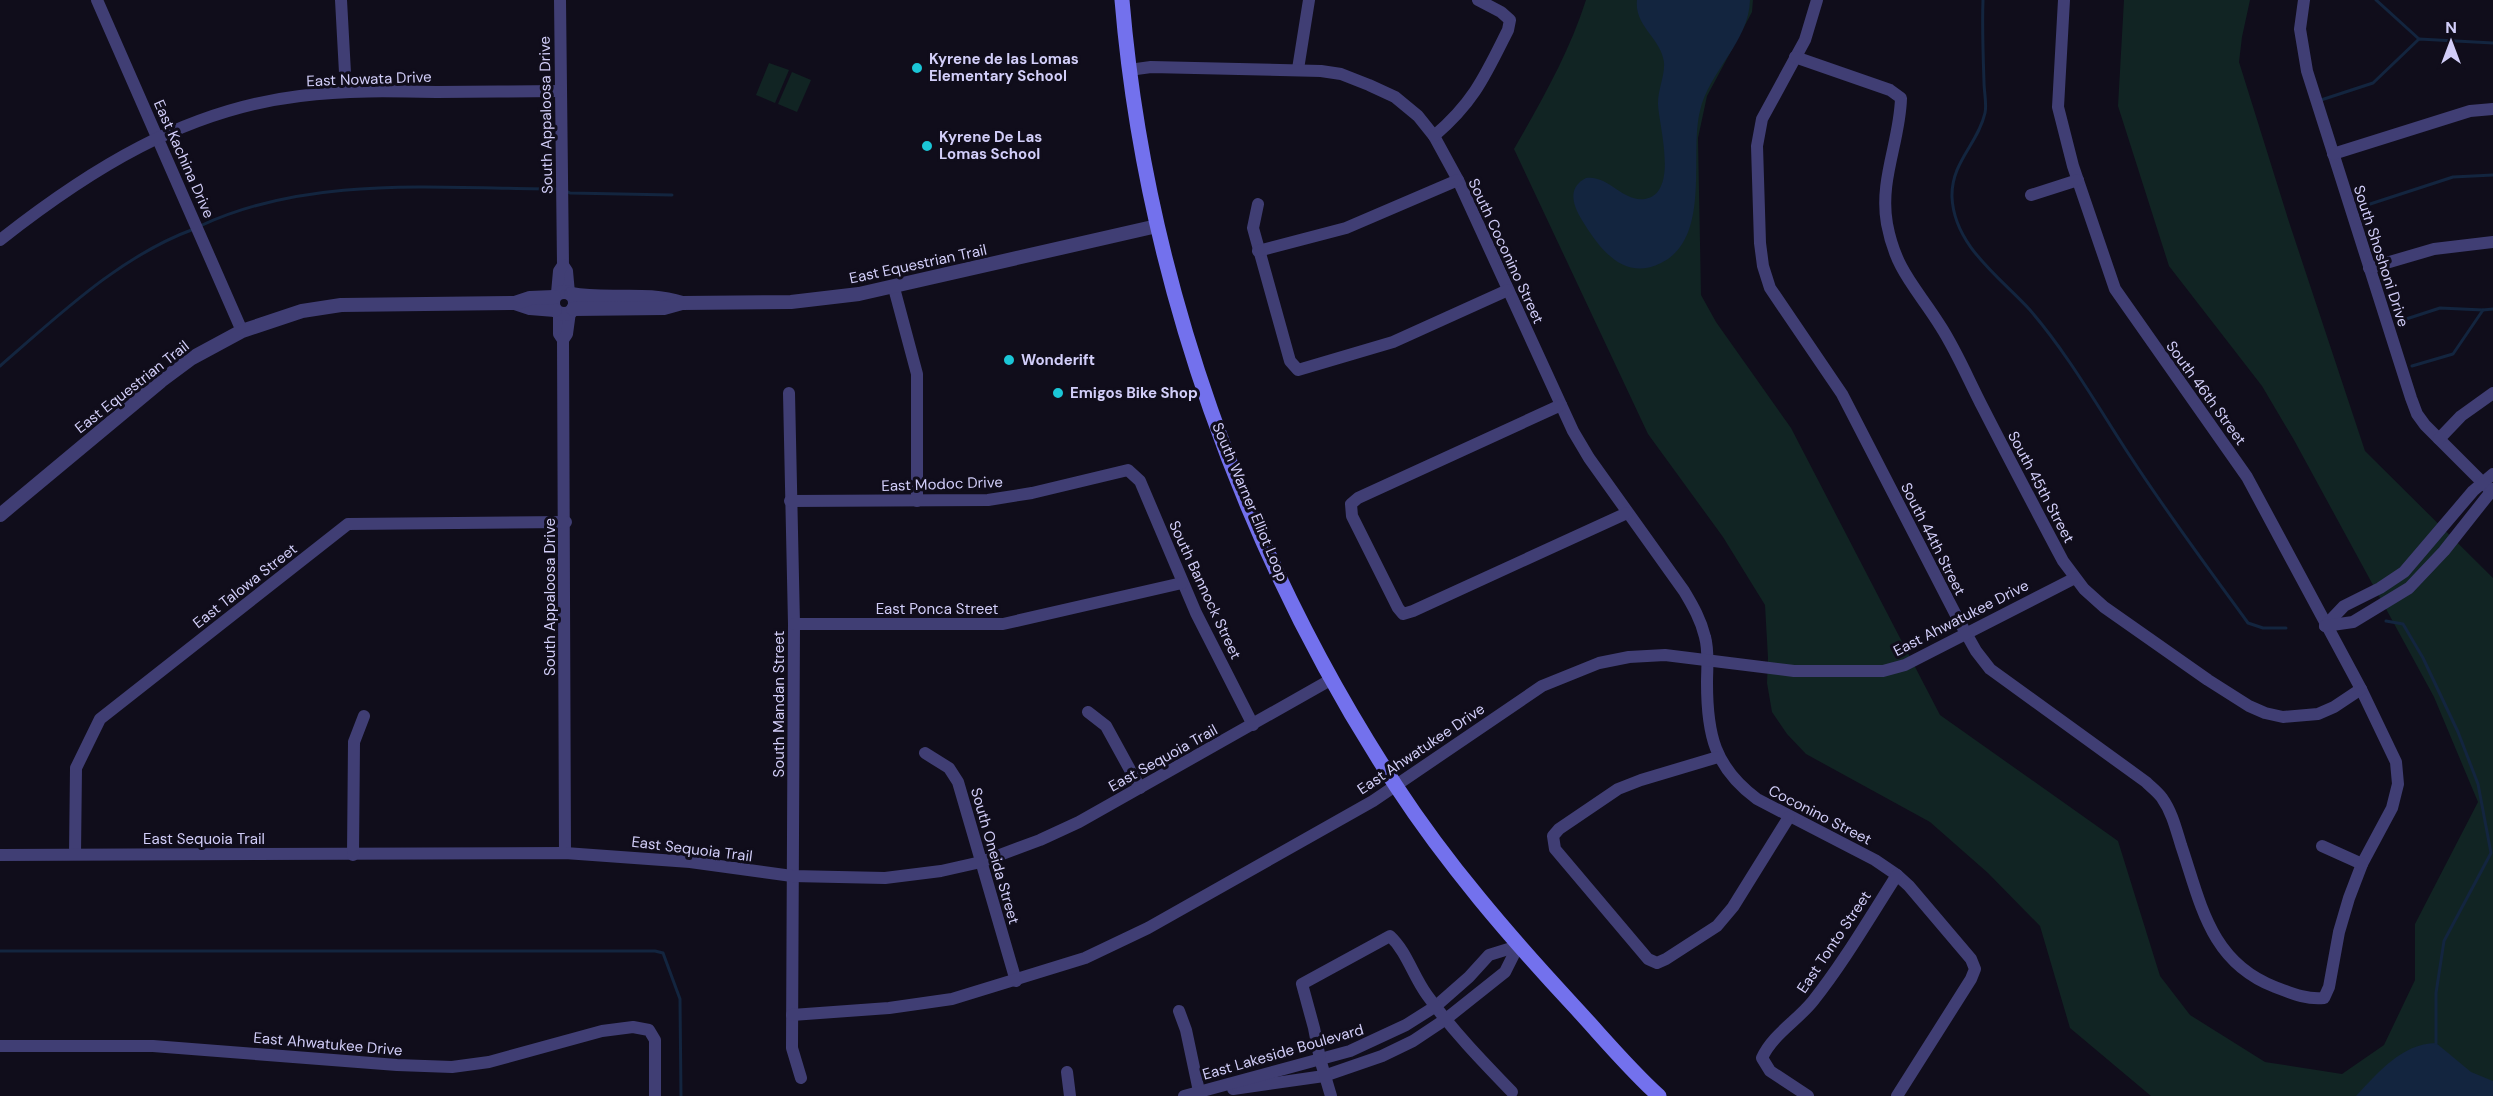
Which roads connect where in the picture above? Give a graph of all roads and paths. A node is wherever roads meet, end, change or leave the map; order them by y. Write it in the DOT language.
graph roads {
  1 [pos="97,0"];
  2 [pos="341,0"];
  3 [pos="560,0"];
  4 [pos="1122,0"];
  5 [pos="1309,0"];
  6 [pos="1478,0"];
  7 [pos="1817,0"];
  8 [pos="2064,0"];
  9 [pos="2304,0"];
  10 [pos="1795,57"];
  11 [pos="1298,69"];
  12 [pos="1129,70"];
  13 [pos="346,91"];
  14 [pos="560,91"];
  15 [pos="2493,109"];
  16 [pos="1434,136"];
  17 [pos="158,137"];
  18 [pos="2333,154"];
  19 [pos="1458,180"];
  20 [pos="2078,180"];
  21 [pos="2031,195"];
  22 [pos="1258,204"];
  23 [pos="1157,226"];
  24 [pos="0,240"];
  25 [pos="2493,242"];
  26 [pos="1258,251"];
  27 [pos="2369,268"];
  28 [pos="894,288"];
  29 [pos="1508,290"];
  30 [pos="563,303"];
  31 [pos="242,331"];
  32 [pos="789,393"];
  33 [pos="2493,393"];
  34 [pos="1561,405"];
  35 [pos="2439,439"];
  36 [pos="1128,470"];
  37 [pos="2493,474"];
  38 [pos="2490,489"];
  39 [pos="790,501"];
  40 [pos="917,501"];
  41 [pos="1627,513"];
  42 [pos="0,515"];
  43 [pos="566,522"];
  44 [pos="2076,578"];
  45 [pos="1182,583"];
  46 [pos="794,624"];
  47 [pos="2325,626"];
  48 [pos="1966,633"];
  49 [pos="1707,660"];
  50 [pos="1332,679"];
  51 [pos="2361,690"];
  52 [pos="1088,712"];
  53 [pos="364,716"];
  54 [pos="1253,724"];
  55 [pos="925,753"];
  56 [pos="1718,757"];
  57 [pos="1395,785"];
  58 [pos="1140,788"];
  59 [pos="1789,817"];
  60 [pos="2322,846"];
  61 [pos="565,853"];
  62 [pos="75,854"];
  63 [pos="0,855"];
  64 [pos="353,855"];
  65 [pos="981,862"];
  66 [pos="2362,864"];
  67 [pos="1897,875"];
  68 [pos="792,876"];
  69 [pos="1518,946"];
  70 [pos="1016,981"];
  71 [pos="1179,1011"];
  72 [pos="1441,1012"];
  73 [pos="792,1015"];
  74 [pos="0,1046"];
  75 [pos="1320,1059"];
  76 [pos="1067,1072"];
  77 [pos="1324,1076"];
  78 [pos="801,1078"];
  79 [pos="1512,1092"];
  80 [pos="1200,1094"];
  81 [pos="1652,1094"];
  82 [pos="655,1096"];
  83 [pos="1070,1096"];
  84 [pos="1184,1096"];
  85 [pos="1331,1096"];
  86 [pos="1808,1096"];
  87 [pos="1897,1096"];
  1 -- 17 [label="street, East Kachina Drive"];
  2 -- 13 [label="street"];
  3 -- 14 [label="street, South Appaloosa Drive"];
  4 -- 12 [label="main road, South Warner Elliot Loop"];
  5 -- 11 [label="street"];
  6 -- 16 [label="street"];
  7 -- 10 [label="street, South 44th Street"];
  8 -- 20 [label="street, South 46th Street"];
  9 -- 18 [label="street, South Shoshoni Drive"];
  10 -- 44 [label="street, South 45th Street"];
  10 -- 48 [label="street, South 44th Street"];
  11 -- 12 [label="street, South Coconino Street"];
  11 -- 16 [label="street, South Coconino Street"];
  12 -- 23 [label="main road, South Warner Elliot Loop"];
  13 -- 14 [label="street, East Nowata Drive"];
  13 -- 17 [label="street, East Nowata Drive"];
  14 -- 30 [label="street, South Appaloosa Drive"];
  15 -- 18 [label="street"];
  16 -- 19 [label="street, South Coconino Street"];
  17 -- 24 [label="street, East Nowata Drive"];
  17 -- 31 [label="street, East Kachina Drive"];
  18 -- 27 [label="street, South Shoshoni Drive"];
  19 -- 26 [label="street"];
  19 -- 29 [label="street, South Coconino Street"];
  20 -- 21 [label="street"];
  20 -- 47 [label="street, South 46th Street"];
  22 -- 26 [label="street"];
  23 -- 28 [label="street, East Equestrian Trail"];
  23 -- 50 [label="main road, South Warner Elliot Loop"];
  25 -- 27 [label="street"];
  26 -- 29 [label="street"];
  27 -- 35 [label="street, South Shoshoni Drive"];
  28 -- 30 [label="street, East Equestrian Trail"];
  28 -- 40 [label="street"];
  29 -- 34 [label="street, South Coconino Street"];
  30 -- 31 [label="street, East Equestrian Trail"];
  30 -- 43 [label="street, South Appaloosa Drive"];
  31 -- 42 [label="street, East Equestrian Trail"];
  32 -- 39 [label="street, South Mandan Street"];
  33 -- 35 [label="street"];
  34 -- 41 [label="street, South Coconino Street"];
  34 -- 41 [label="street"];
  35 -- 38 [label="street, South Shoshoni Drive"];
  36 -- 40 [label="street, East Modoc Drive"];
  36 -- 45 [label="street, South Bannock Street"];
  37 -- 38 [label="street"];
  38 -- 47 [label="street"];
  38 -- 47 [label="street"];
  39 -- 40 [label="street, East Modoc Drive"];
  39 -- 46 [label="street, South Mandan Street"];
  41 -- 49 [label="street, South Coconino Street"];
  43 -- 61 [label="street, South Appaloosa Drive"];
  43 -- 62 [label="street, East Talowa Street"];
  44 -- 48 [label="street, East Ahwatukee Drive"];
  44 -- 51 [label="street, South 45th Street"];
  45 -- 46 [label="street, East Ponca Street"];
  45 -- 54 [label="street, South Bannock Street"];
  46 -- 68 [label="street, South Mandan Street"];
  47 -- 51 [label="street, South 46th Street"];
  48 -- 49 [label="street, East Ahwatukee Drive"];
  48 -- 66 [label="street, South 44th Street"];
  49 -- 56 [label="street, Coconino Street"];
  49 -- 57 [label="street, East Ahwatukee Drive"];
  50 -- 54 [label="street, East Sequoia Trail"];
  50 -- 57 [label="main road, South Warner Elliot Loop"];
  51 -- 66 [label="street, South 46th Street"];
  52 -- 58 [label="street"];
  53 -- 64 [label="street"];
  54 -- 58 [label="street, East Sequoia Trail"];
  55 -- 65 [label="street, South Oneida Street"];
  56 -- 59 [label="street, Coconino Street"];
  56 -- 59 [label="street"];
  57 -- 69 [label="main road, South Warner Elliot Loop"];
  57 -- 70 [label="street, East Ahwatukee Drive"];
  58 -- 65 [label="street, East Sequoia Trail"];
  59 -- 67 [label="street, Coconino Street"];
  60 -- 66 [label="street"];
  61 -- 64 [label="street, East Sequoia Trail"];
  61 -- 68 [label="street, East Sequoia Trail"];
  62 -- 63 [label="street, East Sequoia Trail"];
  62 -- 64 [label="street, East Sequoia Trail"];
  65 -- 68 [label="street, East Sequoia Trail"];
  65 -- 70 [label="street, South Oneida Street"];
  67 -- 86 [label="street, East Tonto Street"];
  67 -- 87 [label="street, Coconino Street"];
  68 -- 73 [label="street, South Mandan Street"];
  69 -- 72 [label="street, East Lakeside Boulevard"];
  69 -- 72 [label="street, East Lakeside Boulevard"];
  69 -- 81 [label="main road, South Warner Elliot Loop"];
  70 -- 73 [label="street, East Ahwatukee Drive"];
  71 -- 80 [label="street"];
  72 -- 75 [label="street, East Lakeside Boulevard"];
  72 -- 75 [label="street"];
  72 -- 77 [label="street, East Lakeside Boulevard"];
  72 -- 79 [label="street"];
  73 -- 78 [label="street, South Mandan Street"];
  74 -- 82 [label="street, East Ahwatukee Drive"];
  75 -- 77 [label="street"];
  75 -- 80 [label="street, East Lakeside Boulevard"];
  76 -- 83 [label="street"];
  77 -- 80 [label="street, East Lakeside Boulevard"];
  77 -- 85 [label="street"];
  80 -- 84 [label="street, East Lakeside Boulevard"];
}
